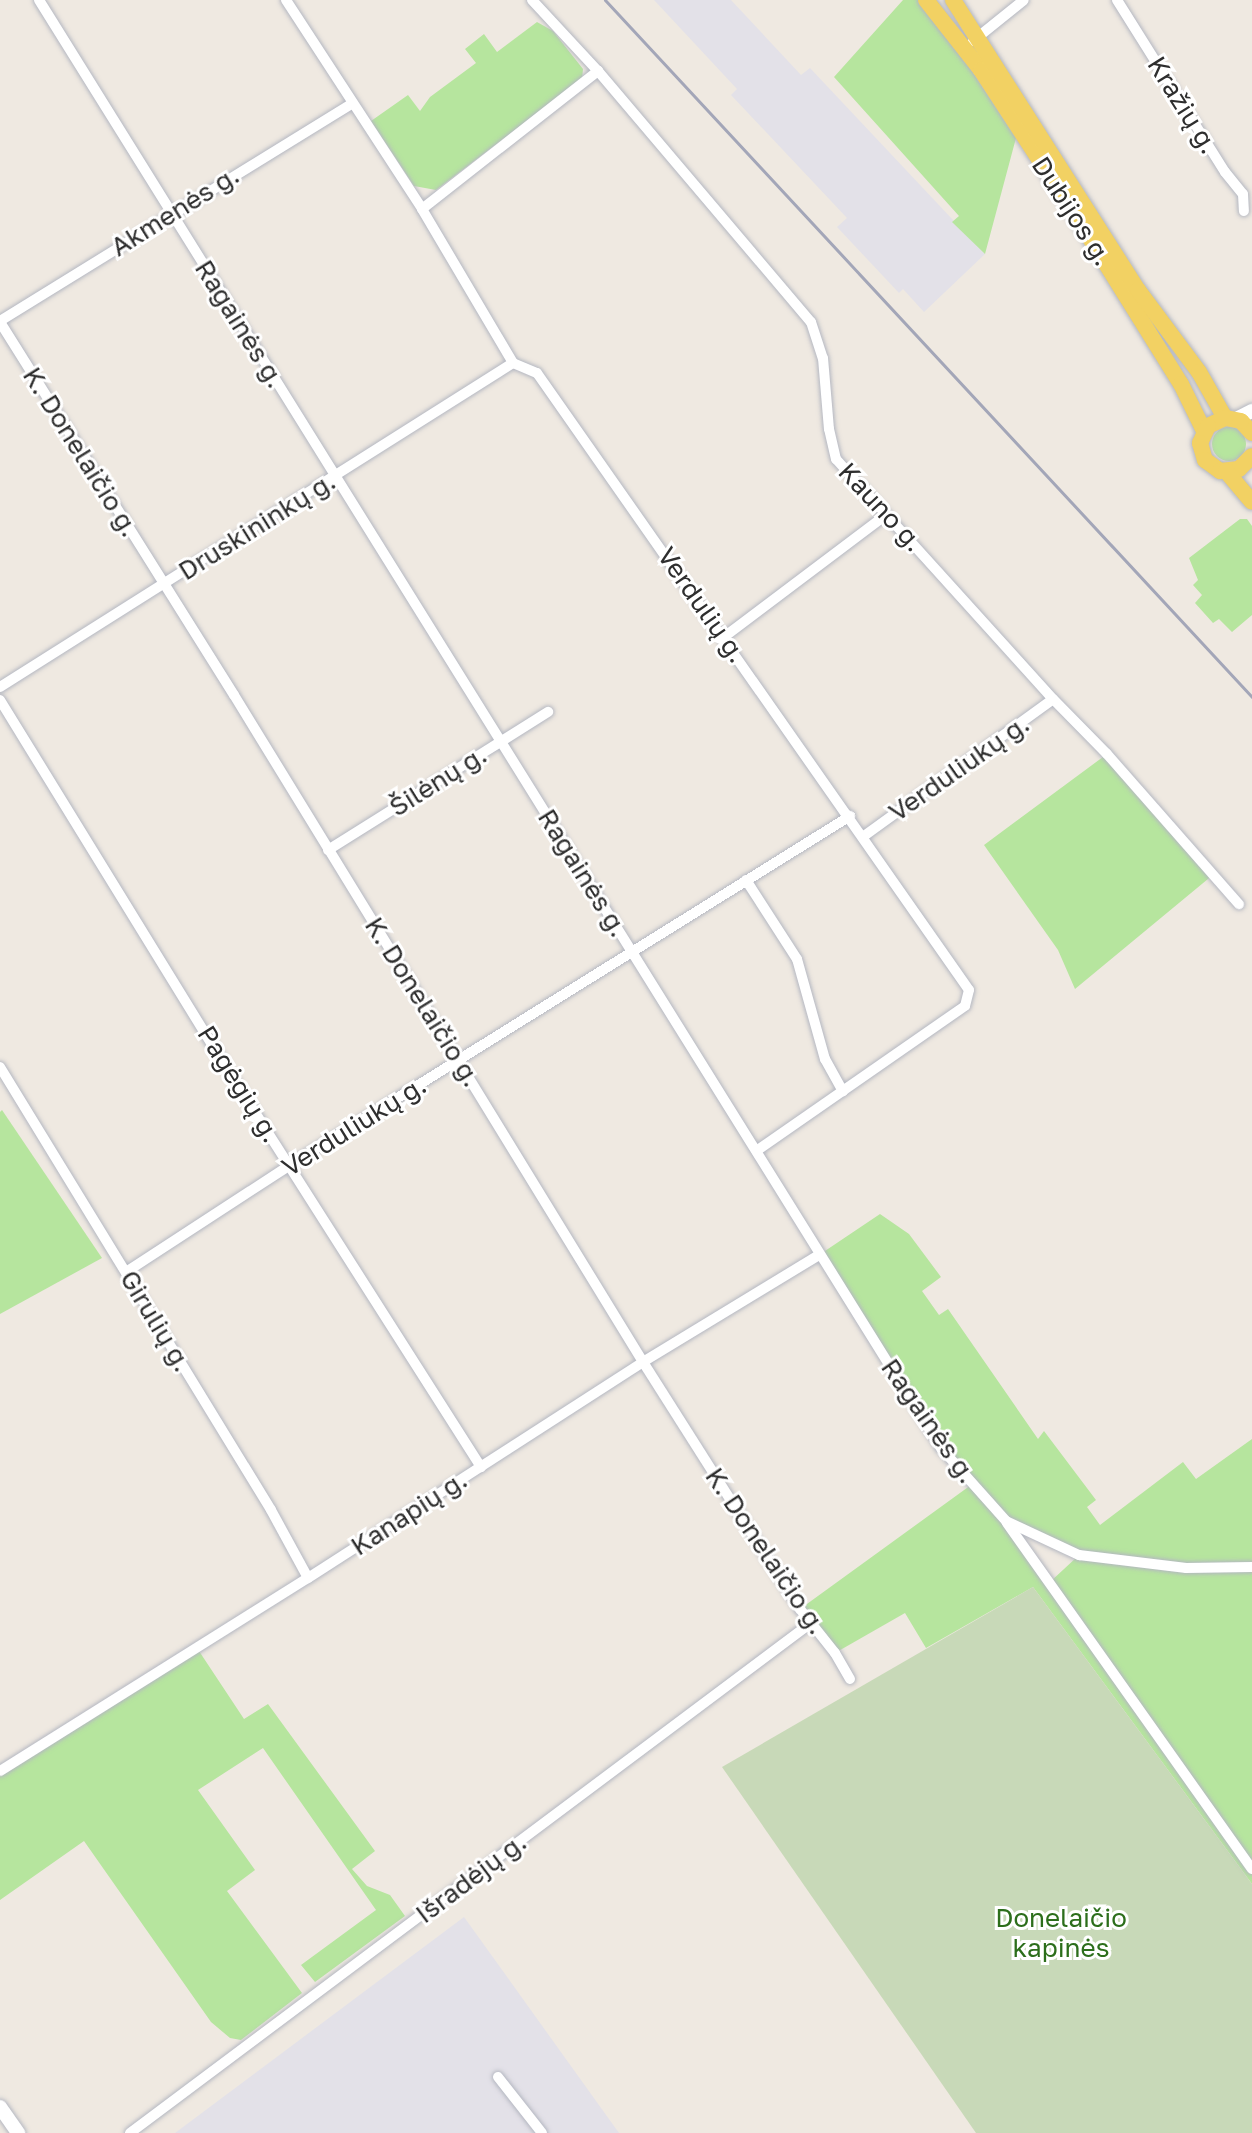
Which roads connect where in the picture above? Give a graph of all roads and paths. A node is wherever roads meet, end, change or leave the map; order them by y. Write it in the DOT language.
graph roads {
  1 [pos="39,0"];
  2 [pos="286,0"];
  3 [pos="532,0"];
  4 [pos="926,0"];
  5 [pos="953,0"];
  6 [pos="1024,0"];
  7 [pos="1117,0"];
  8 [pos="971,42"];
  9 [pos="598,71"];
  10 [pos="351,104"];
  11 [pos="1246,205"];
  12 [pos="422,209"];
  13 [pos="170,213"];
  14 [pos="0,322"];
  15 [pos="513,363"];
  16 [pos="1252,411"];
  17 [pos="1231,418"];
  18 [pos="1204,431"];
  19 [pos="1252,433"];
  20 [pos="1252,456"];
  21 [pos="1226,471"];
  22 [pos="336,477"];
  23 [pos="1252,502"];
  24 [pos="886,515"];
  25 [pos="164,584"];
  26 [pos="724,637"];
  27 [pos="0,687"];
  28 [pos="1053,699"];
  29 [pos="0,700"];
  30 [pos="548,712"];
  31 [pos="501,742"];
  32 [pos="850,816"];
  33 [pos="864,836"];
  34 [pos="328,850"];
  35 [pos="746,880"];
  36 [pos="1239,904"];
  37 [pos="633,951"];
  38 [pos="459,1060"];
  39 [pos="0,1067"];
  40 [pos="843,1091"];
  41 [pos="756,1151"];
  42 [pos="290,1165"];
  43 [pos="819,1255"];
  44 [pos="126,1272"];
  45 [pos="643,1362"];
  46 [pos="481,1467"];
  47 [pos="1006,1521"];
  48 [pos="1252,1567"];
  49 [pos="308,1578"];
  50 [pos="812,1622"];
  51 [pos="850,1679"];
  52 [pos="0,1771"];
  53 [pos="1252,1869"];
  54 [pos="498,2077"];
  55 [pos="0,2107"];
  56 [pos="18,2133"];
  57 [pos="130,2133"];
  58 [pos="542,2133"];
  1 -- 13 [label="street, Ragainės g."];
  2 -- 10 [label="street, Verdulių g."];
  3 -- 9 [label="street, Kauno g."];
  4 -- 8 [label="main road, Dubijos g."];
  5 -- 8 [label="main road, Dubijos g."];
  6 -- 8 [label="street"];
  7 -- 11 [label="street, Kražių g."];
  8 -- 17 [label="main road, Dubijos g."];
  8 -- 18 [label="main road, Dubijos g."];
  9 -- 12 [label="street"];
  9 -- 24 [label="street, Kauno g."];
  10 -- 12 [label="street, Verdulių g."];
  10 -- 13 [label="street, Akmenės g."];
  12 -- 15 [label="street, Verdulių g."];
  13 -- 14 [label="street, Akmenės g."];
  13 -- 22 [label="street, Ragainės g."];
  14 -- 25 [label="street, K. Donelaičio g."];
  15 -- 22 [label="street, Druskininkų g."];
  15 -- 26 [label="street, Verdulių g."];
  16 -- 17 [label="main road"];
  17 -- 18 [label="main road"];
  17 -- 19 [label="main road, Dubijos g."];
  18 -- 21 [label="main road, Dubijos g."];
  20 -- 21 [label="main road"];
  21 -- 23 [label="main road"];
  22 -- 25 [label="street, Druskininkų g."];
  22 -- 31 [label="street, Ragainės g."];
  24 -- 26 [label="street"];
  24 -- 28 [label="street, Kauno g."];
  25 -- 27 [label="street, Druskininkų g."];
  25 -- 34 [label="street, K. Donelaičio g."];
  26 -- 32 [label="street, Verdulių g."];
  28 -- 33 [label="street, Verduliukų g."];
  28 -- 36 [label="street, Kauno g."];
  29 -- 42 [label="street, Pagėgių g."];
  30 -- 31 [label="street, Šilėnų g."];
  31 -- 34 [label="street, Šilėnų g."];
  31 -- 37 [label="street, Ragainės g."];
  32 -- 33 [label="street, Verdulių g."];
  32 -- 35 [label="street, Verduliukų g."];
  33 -- 40 [label="street, Verdulių g."];
  34 -- 38 [label="street, K. Donelaičio g."];
  35 -- 37 [label="street, Verduliukų g."];
  35 -- 40 [label="street"];
  37 -- 38 [label="street, Verduliukų g."];
  37 -- 41 [label="street, Ragainės g."];
  38 -- 42 [label="street, Verduliukų g."];
  38 -- 45 [label="street, K. Donelaičio g."];
  39 -- 44 [label="street, Girulių g."];
  40 -- 41 [label="street, Verdulių g."];
  41 -- 43 [label="street, Ragainės g."];
  42 -- 44 [label="street, Verduliukų g."];
  42 -- 46 [label="street, Pagėgių g."];
  43 -- 45 [label="street, Kanapių g."];
  43 -- 47 [label="street, Ragainės g."];
  44 -- 49 [label="street, Girulių g."];
  45 -- 46 [label="street, Kanapių g."];
  45 -- 50 [label="street, K. Donelaičio g."];
  46 -- 49 [label="street, Kanapių g."];
  47 -- 48 [label="street, Ragainės g."];
  47 -- 53 [label="street"];
  49 -- 52 [label="street, Kanapių g."];
  50 -- 51 [label="street, K. Donelaičio g."];
  50 -- 57 [label="street, Išradėjų g."];
  54 -- 58 [label="street"];
  55 -- 56 [label="main road"];
}
